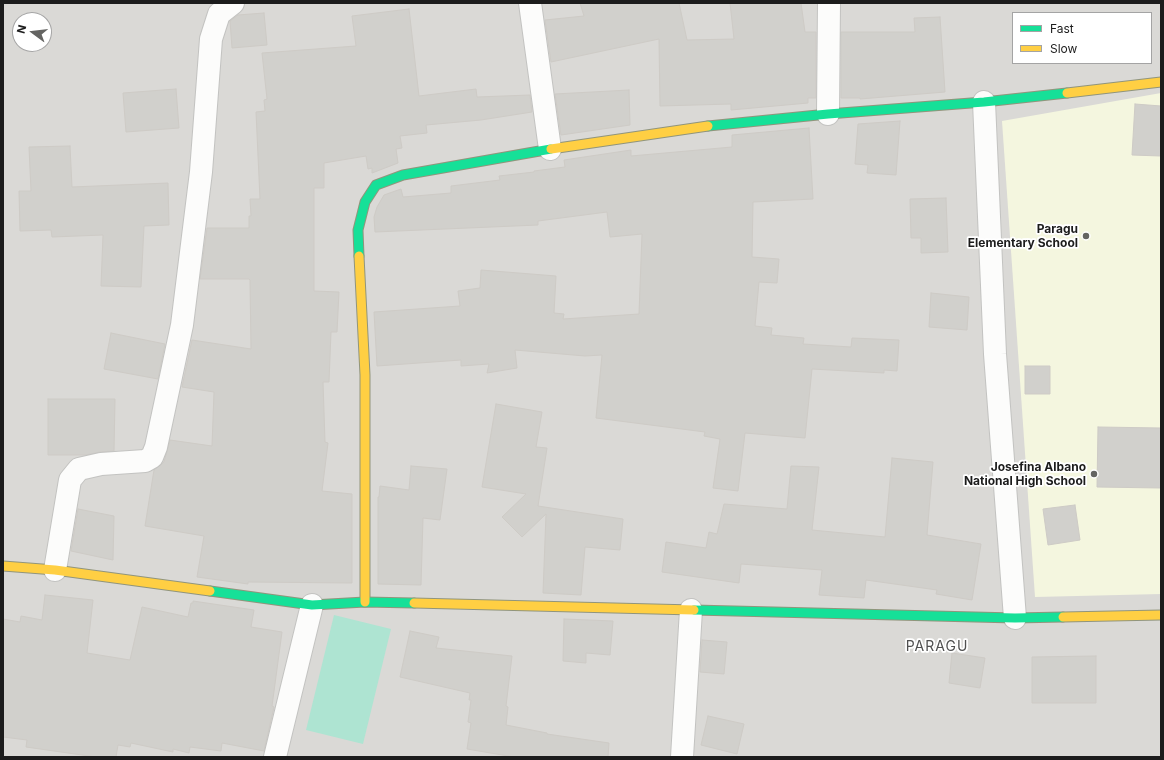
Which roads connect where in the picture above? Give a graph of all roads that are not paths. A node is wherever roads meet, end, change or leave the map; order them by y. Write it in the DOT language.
graph roads {
  1 [pos="233,3"];
  2 [pos="530,3"];
  3 [pos="829,3"];
  4 [pos="1161,82"];
  5 [pos="984,102"];
  6 [pos="828,114"];
  7 [pos="550,149"];
  8 [pos="3,566"];
  9 [pos="55,570"];
  10 [pos="365,602"];
  11 [pos="312,605"];
  12 [pos="691,610"];
  13 [pos="1161,615"];
  14 [pos="1015,618"];
  15 [pos="275,757"];
  16 [pos="682,757"];
  1 -- 9 [label="street"];
  2 -- 7 [label="street"];
  3 -- 6 [label="street"];
  4 -- 5 [label="street"];
  5 -- 6 [label="street"];
  5 -- 14 [label="street"];
  6 -- 7 [label="street"];
  7 -- 10 [label="street"];
  8 -- 9 [label="street"];
  9 -- 11 [label="street"];
  10 -- 11 [label="street"];
  10 -- 12 [label="street"];
  11 -- 15 [label="street"];
  12 -- 14 [label="street"];
  12 -- 16 [label="street"];
  13 -- 14 [label="street"];
}
